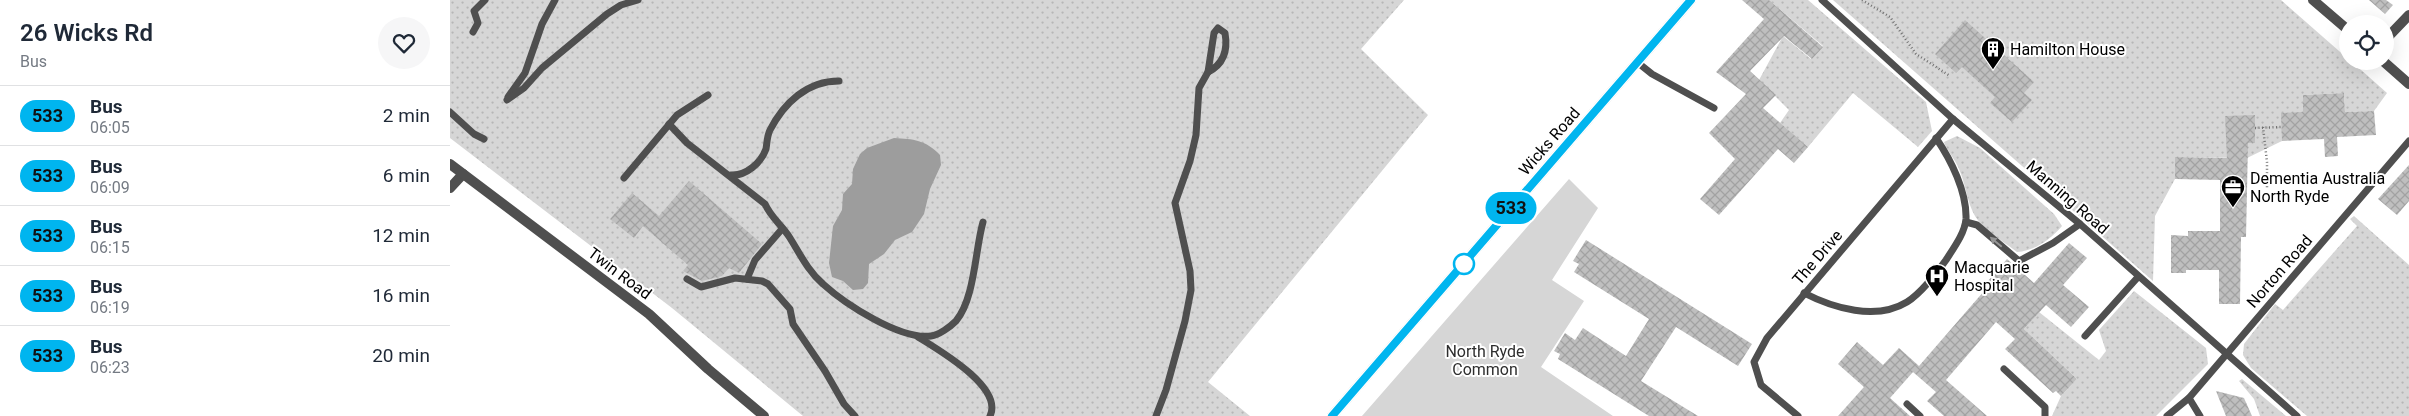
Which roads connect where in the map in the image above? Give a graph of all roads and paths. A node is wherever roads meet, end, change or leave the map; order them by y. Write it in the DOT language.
graph roads {
  1 [pos="485,0"];
  2 [pos="555,0"];
  3 [pos="638,0"];
  4 [pos="1691,0"];
  5 [pos="1822,0"];
  6 [pos="1862,0"];
  7 [pos="2313,0"];
  8 [pos="2409,15"];
  9 [pos="2339,22"];
  10 [pos="2394,31"];
  11 [pos="473,32"];
  12 [pos="1637,62"];
  13 [pos="2393,70"];
  14 [pos="1208,72"];
  15 [pos="1950,76"];
  16 [pos="839,81"];
  17 [pos="2409,84"];
  18 [pos="708,95"];
  19 [pos="1714,108"];
  20 [pos="450,112"];
  21 [pos="1953,119"];
  22 [pos="669,124"];
  23 [pos="2282,127"];
  24 [pos="2255,128"];
  25 [pos="2263,128"];
  26 [pos="1936,138"];
  27 [pos="484,139"];
  28 [pos="2409,141"];
  29 [pos="450,164"];
  30 [pos="463,174"];
  31 [pos="730,175"];
  32 [pos="624,178"];
  33 [pos="450,188"];
  34 [pos="2267,188"];
  35 [pos="983,222"];
  36 [pos="1966,222"];
  37 [pos="2080,224"];
  38 [pos="782,229"];
  39 [pos="2138,277"];
  40 [pos="747,278"];
  41 [pos="687,280"];
  42 [pos="1804,293"];
  43 [pos="916,335"];
  44 [pos="2085,336"];
  45 [pos="2226,354"];
  46 [pos="2004,369"];
  47 [pos="2189,398"];
  48 [pos="992,404"];
  49 [pos="1907,404"];
  50 [pos="764,416"];
  51 [pos="855,416"];
  52 [pos="990,416"];
  53 [pos="996,416"];
  54 [pos="1156,416"];
  55 [pos="1332,416"];
  56 [pos="1798,416"];
  57 [pos="1920,416"];
  58 [pos="2045,416"];
  59 [pos="2167,416"];
  60 [pos="2200,416"];
  61 [pos="2296,416"];
  1 -- 11 [label="lane"];
  2 -- 3 [label="lane"];
  4 -- 12 [label="main road, Wicks Road"];
  5 -- 21 [label="lane, Manning Road"];
  6 -- 15 [label="path"];
  7 -- 9 [label="street"];
  8 -- 10 [label="street"];
  12 -- 19 [label="lane"];
  12 -- 55 [label="main road, Wicks Road"];
  13 -- 17 [label="street"];
  14 -- 14 [label="lane"];
  14 -- 54 [label="lane"];
  16 -- 31 [label="lane"];
  18 -- 22 [label="lane"];
  20 -- 27 [label="lane"];
  21 -- 26 [label="lane, The Drive"];
  21 -- 37 [label="lane, Manning Road"];
  22 -- 31 [label="lane"];
  22 -- 32 [label="lane"];
  23 -- 25 [label="path"];
  24 -- 25 [label="path"];
  25 -- 34 [label="path"];
  26 -- 36 [label="lane"];
  26 -- 42 [label="lane, The Drive"];
  28 -- 45 [label="lane, Norton Road"];
  29 -- 30 [label="street, Twin Road"];
  30 -- 33 [label="street"];
  30 -- 50 [label="street, Twin Road"];
  31 -- 38 [label="lane"];
  35 -- 43 [label="lane"];
  37 -- 36 [label="lane, one-way"];
  36 -- 42 [label="lane"];
  37 -- 39 [label="lane, Manning Road"];
  38 -- 40 [label="lane"];
  38 -- 43 [label="lane"];
  39 -- 44 [label="lane"];
  39 -- 45 [label="lane, Manning Road"];
  40 -- 41 [label="lane"];
  40 -- 51 [label="lane"];
  42 -- 56 [label="lane, The Drive"];
  43 -- 48 [label="lane"];
  45 -- 47 [label="lane, Norton Road"];
  45 -- 61 [label="lane, Manning Road"];
  46 -- 58 [label="lane"];
  47 -- 59 [label="lane, Norton Road"];
  47 -- 60 [label="lane"];
  48 -- 52 [label="lane"];
  48 -- 53 [label="lane"];
  49 -- 57 [label="lane"];
}
